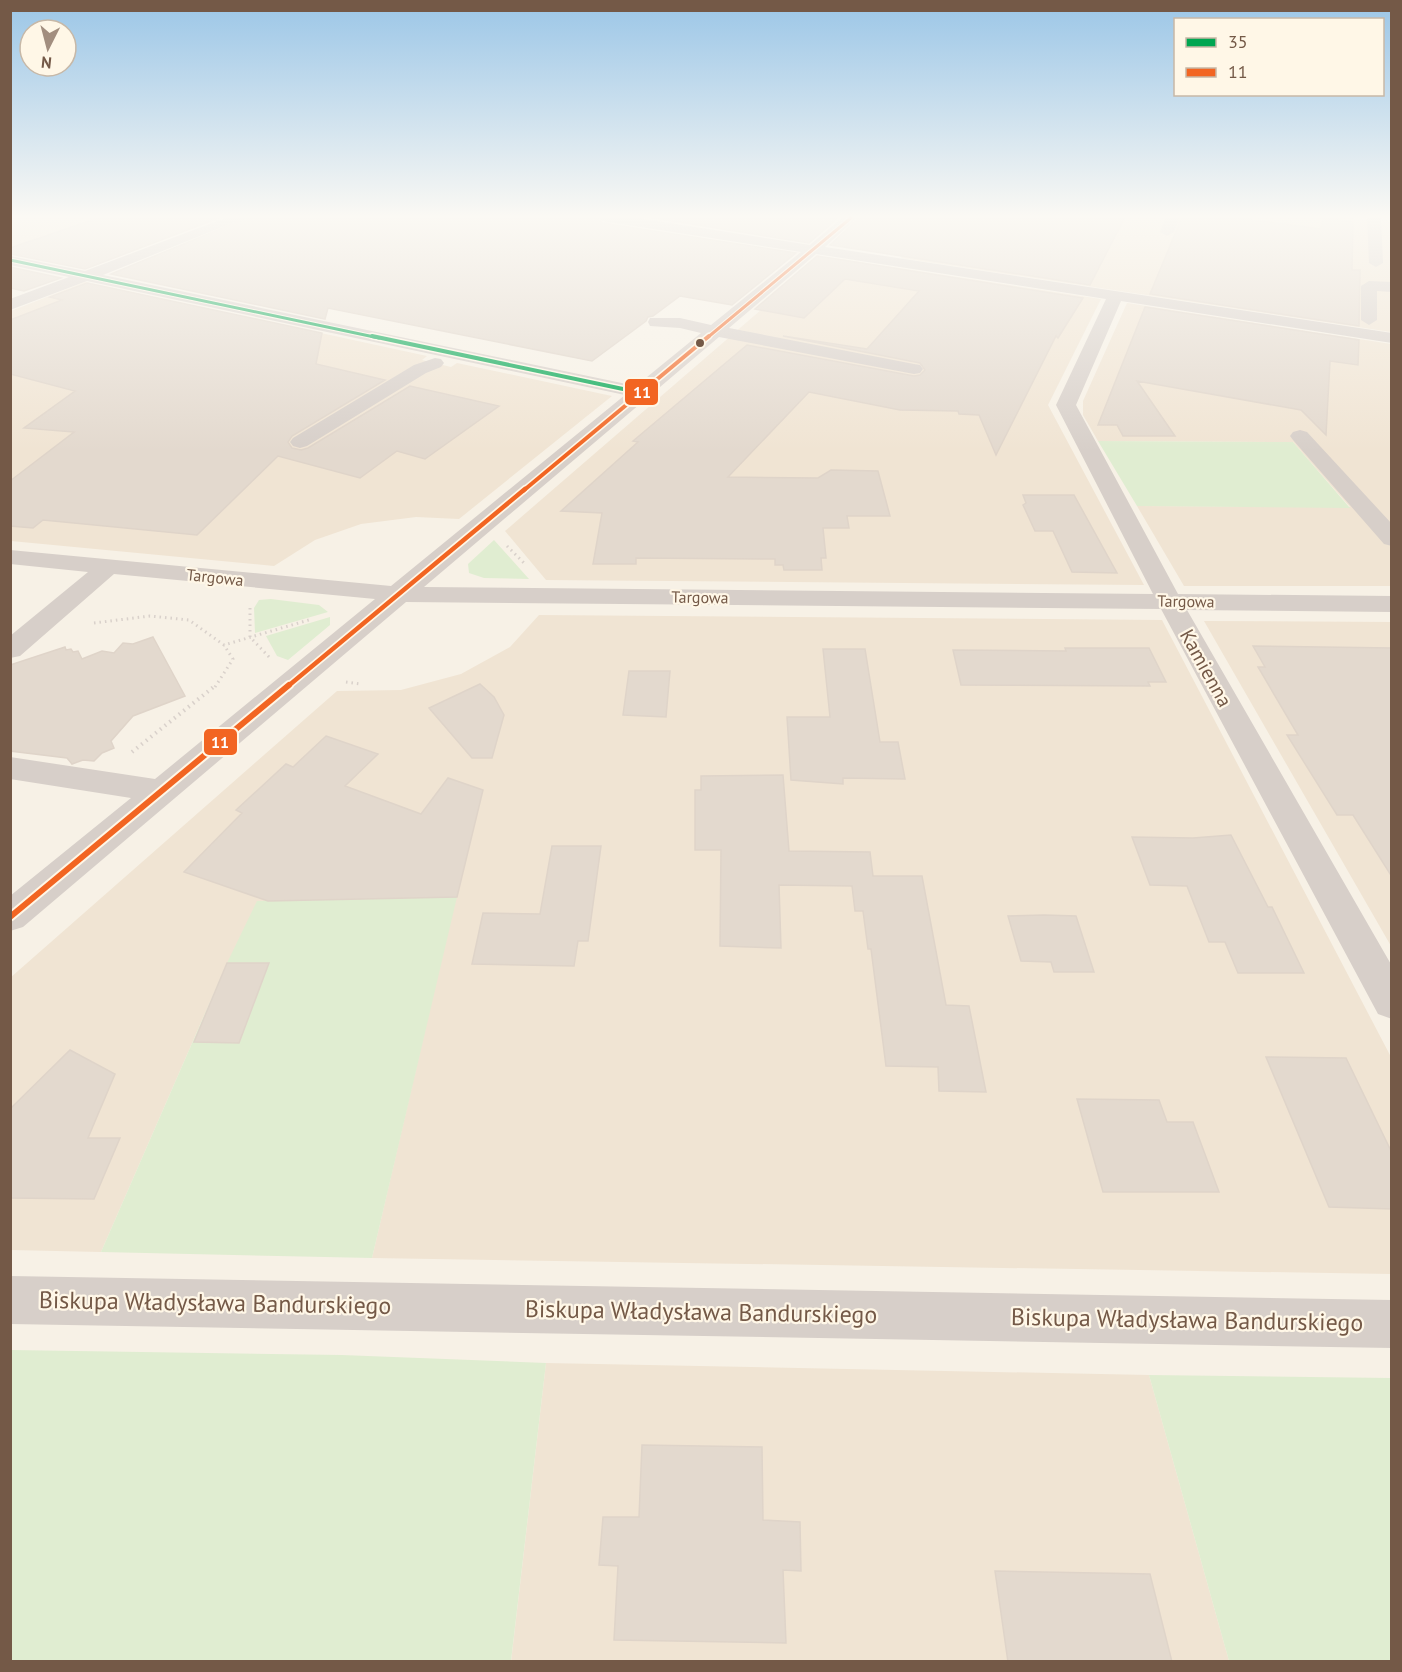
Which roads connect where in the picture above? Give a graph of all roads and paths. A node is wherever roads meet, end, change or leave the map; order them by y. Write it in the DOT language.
graph roads {
  1 [pos="36,295"];
  2 [pos="176,295"];
  3 [pos="758,295"];
  4 [pos="1109,295"];
  5 [pos="1369,295"];
  6 [pos="1115,296"];
  7 [pos="10,305"];
  8 [pos="1307,311"];
  9 [pos="1369,320"];
  10 [pos="656,322"];
  11 [pos="1390,330"];
  12 [pos="715,331"];
  13 [pos="435,363"];
  14 [pos="914,369"];
  15 [pos="642,393"];
  16 [pos="1300,436"];
  17 [pos="300,442"];
  18 [pos="1392,540"];
  19 [pos="502,541"];
  20 [pos="10,557"];
  21 [pos="108,566"];
  22 [pos="531,570"];
  23 [pos="397,594"];
  24 [pos="1169,601"];
  25 [pos="254,603"];
  26 [pos="1392,604"];
  27 [pos="316,618"];
  28 [pos="32,633"];
  29 [pos="250,637"];
  30 [pos="224,645"];
  31 [pos="10,650"];
  32 [pos="279,661"];
  33 [pos="10,768"];
  34 [pos="93,781"];
  35 [pos="162,791"];
  36 [pos="10,917"];
  37 [pos="1392,1002"];
  38 [pos="10,1300"];
  39 [pos="1392,1324"];
  1 -- 7 [label="street"];
  2 -- 15 [label="street"];
  3 -- 12 [label="street"];
  4 -- 6 [label="street"];
  5 -- 9 [label="street"];
  6 -- 11 [label="street"];
  6 -- 24 [label="street, Kamienna"];
  8 -- 9 [label="street"];
  9 -- 11 [label="street"];
  10 -- 12 [label="street"];
  12 -- 14 [label="street"];
  12 -- 15 [label="street"];
  13 -- 17 [label="street"];
  15 -- 23 [label="street"];
  16 -- 18 [label="street"];
  19 -- 22 [label="path"];
  20 -- 21 [label="street, Targowa"];
  21 -- 23 [label="street, Targowa"];
  21 -- 28 [label="street"];
  23 -- 24 [label="street, Targowa"];
  23 -- 35 [label="street"];
  24 -- 26 [label="street, Targowa"];
  24 -- 37 [label="street, Kamienna"];
  25 -- 29 [label="path"];
  27 -- 29 [label="path"];
  28 -- 30 [label="path"];
  28 -- 31 [label="street"];
  29 -- 30 [label="path"];
  29 -- 32 [label="path"];
  30 -- 34 [label="path"];
  33 -- 34 [label="street"];
  34 -- 35 [label="street"];
  35 -- 36 [label="street"];
  38 -- 39 [label="street, Biskupa Władysława Bandurskiego"];
}
